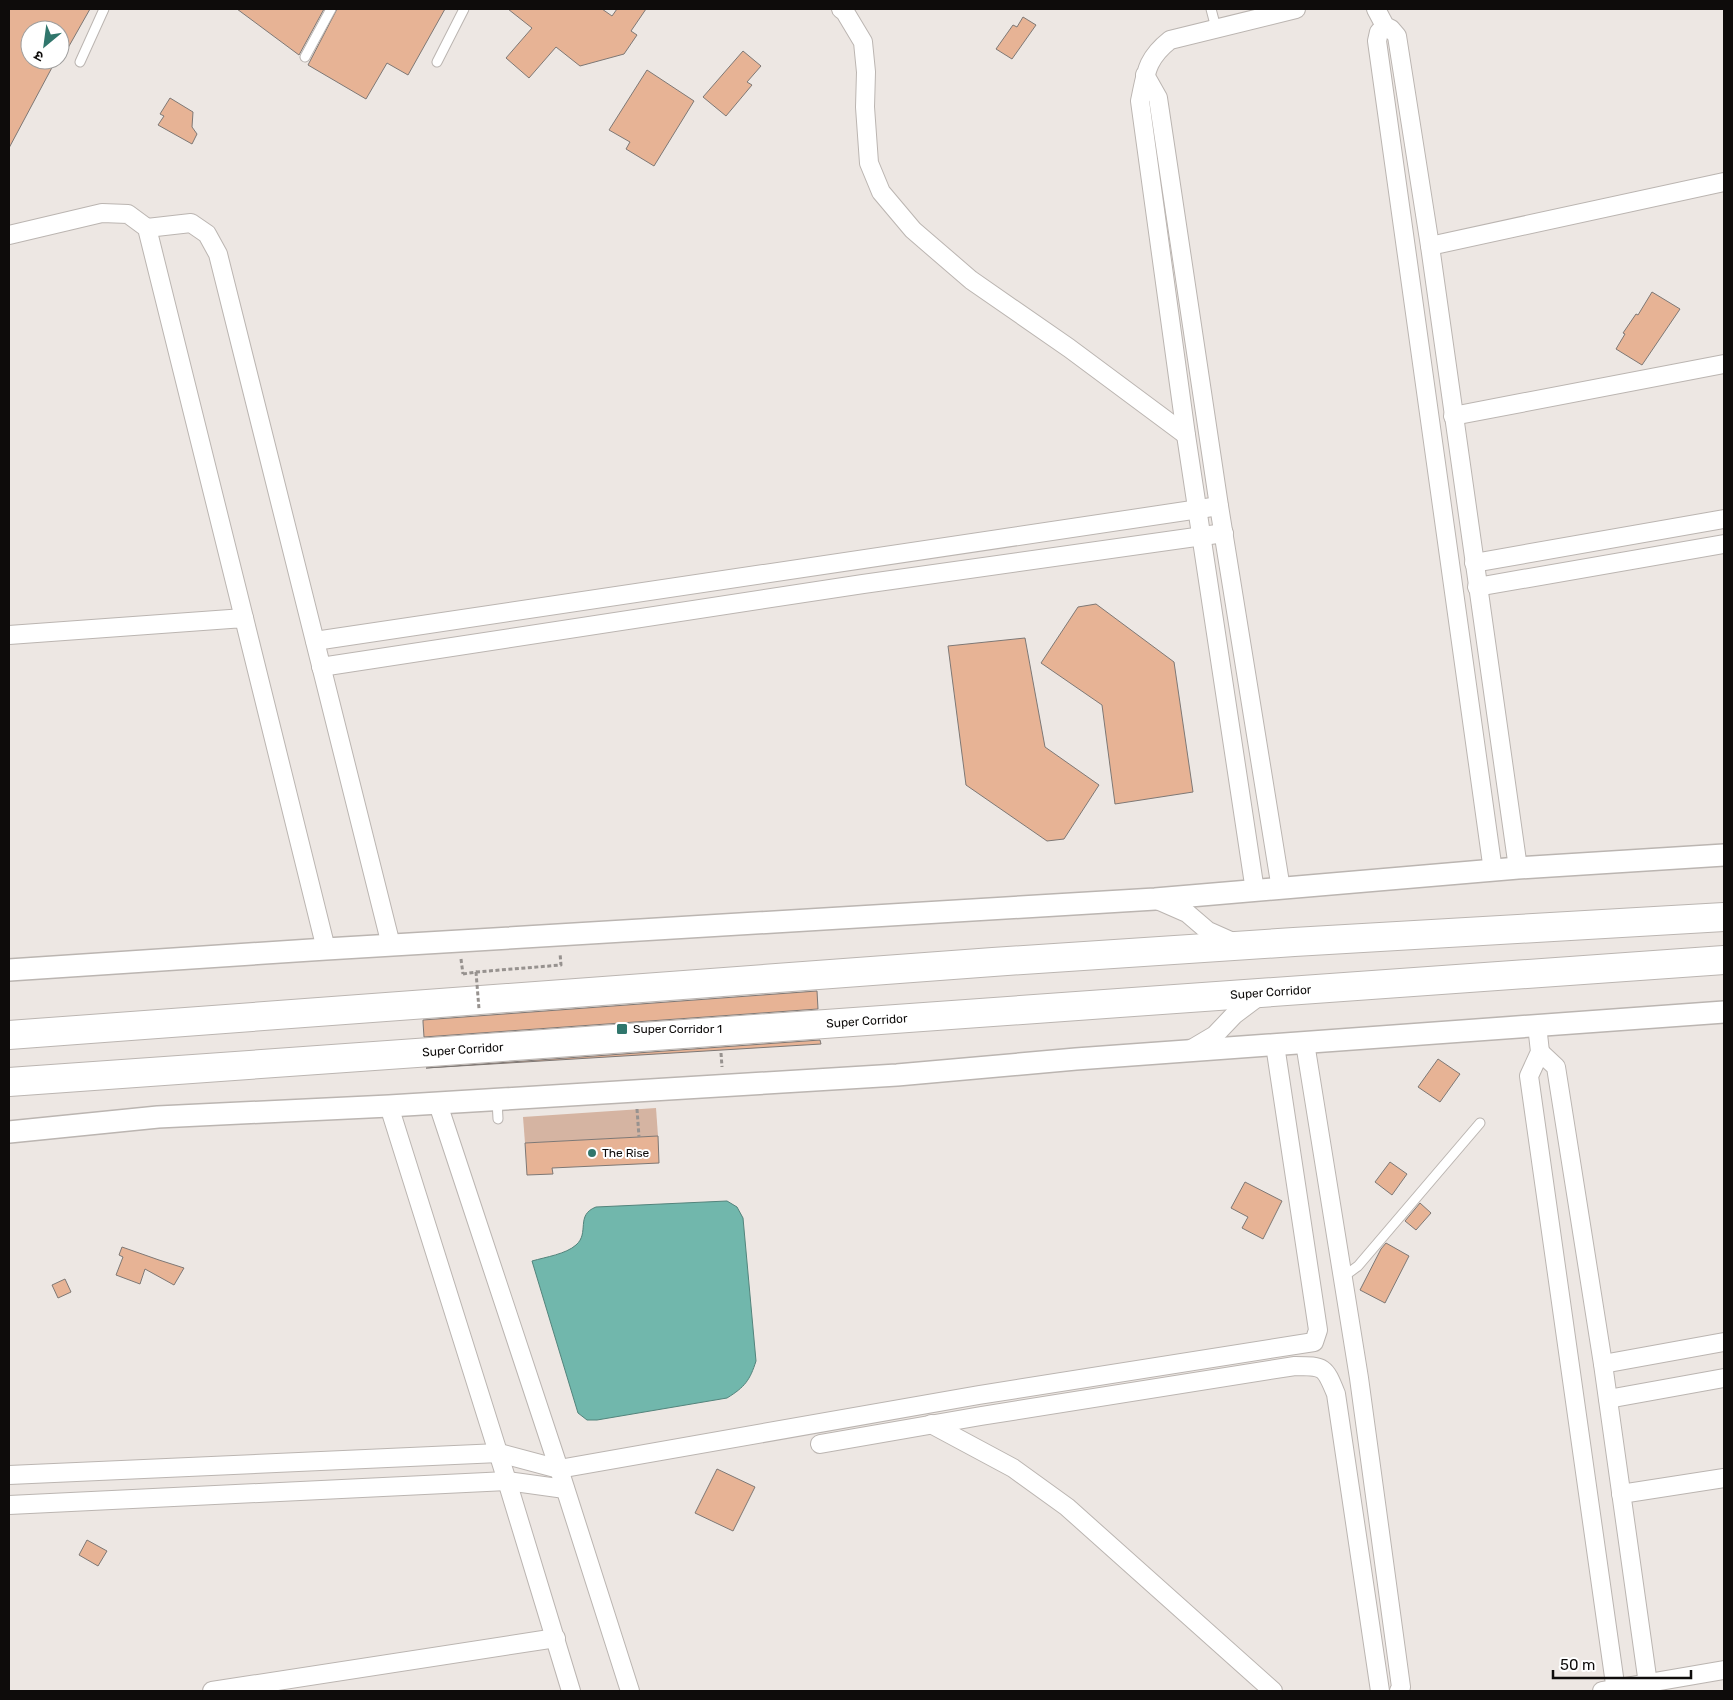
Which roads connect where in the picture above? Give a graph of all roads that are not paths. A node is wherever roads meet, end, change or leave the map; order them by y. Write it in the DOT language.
graph roads {
  1 [pos="104,9"];
  2 [pos="331,9"];
  3 [pos="464,9"];
  4 [pos="841,9"];
  5 [pos="1211,9"];
  6 [pos="1296,9"];
  7 [pos="1376,9"];
  8 [pos="1385,26"];
  9 [pos="1216,28"];
  10 [pos="305,57"];
  11 [pos="80,62"];
  12 [pos="437,62"];
  13 [pos="1145,75"];
  14 [pos="1724,182"];
  15 [pos="147,228"];
  16 [pos="9,235"];
  17 [pos="1430,246"];
  18 [pos="1724,364"];
  19 [pos="1453,416"];
  20 [pos="1186,435"];
  21 [pos="1219,506"];
  22 [pos="1197,510"];
  23 [pos="1724,519"];
  24 [pos="1224,533"];
  25 [pos="1201,536"];
  26 [pos="1724,544"];
  27 [pos="1474,563"];
  28 [pos="1477,587"];
  29 [pos="244,618"];
  30 [pos="9,634"];
  31 [pos="315,641"];
  32 [pos="321,667"];
  33 [pos="1724,855"];
  34 [pos="1518,868"];
  35 [pos="1493,871"];
  36 [pos="1281,889"];
  37 [pos="1255,891"];
  38 [pos="1155,899"];
  39 [pos="1724,917"];
  40 [pos="391,945"];
  41 [pos="1239,946"];
  42 [pos="326,949"];
  43 [pos="1724,960"];
  44 [pos="9,970"];
  45 [pos="1262,993"];
  46 [pos="1724,1012"];
  47 [pos="1537,1025"];
  48 [pos="9,1035"];
  49 [pos="1305,1043"];
  50 [pos="1275,1045"];
  51 [pos="1188,1051"];
  52 [pos="1540,1052"];
  53 [pos="9,1082"];
  54 [pos="438,1104"];
  55 [pos="389,1106"];
  56 [pos="1480,1123"];
  57 [pos="9,1132"];
  58 [pos="1343,1276"];
  59 [pos="1724,1342"];
  60 [pos="1603,1364"];
  61 [pos="1724,1378"];
  62 [pos="1608,1399"];
  63 [pos="930,1424"];
  64 [pos="820,1444"];
  65 [pos="498,1453"];
  66 [pos="559,1469"];
  67 [pos="9,1475"];
  68 [pos="1724,1478"];
  69 [pos="507,1481"];
  70 [pos="565,1489"];
  71 [pos="1621,1494"];
  72 [pos="9,1505"];
  73 [pos="556,1638"];
  74 [pos="1724,1670"];
  75 [pos="1648,1687"];
  76 [pos="1611,1690"];
  77 [pos="212,1691"];
  78 [pos="570,1691"];
  79 [pos="630,1691"];
  80 [pos="1273,1691"];
  81 [pos="1380,1691"];
  82 [pos="1399,1691"];
  1 -- 11 [label="lane"];
  2 -- 10 [label="lane"];
  3 -- 12 [label="lane"];
  4 -- 20 [label="street"];
  5 -- 9 [label="lane"];
  6 -- 9 [label="street"];
  7 -- 8 [label="street"];
  8 -- 17 [label="street"];
  8 -- 35 [label="street"];
  9 -- 13 [label="street"];
  13 -- 20 [label="street"];
  13 -- 21 [label="street"];
  14 -- 17 [label="street"];
  15 -- 16 [label="street"];
  15 -- 29 [label="street"];
  15 -- 31 [label="street"];
  17 -- 19 [label="street"];
  18 -- 19 [label="street"];
  19 -- 27 [label="street"];
  20 -- 22 [label="street"];
  21 -- 22 [label="street"];
  21 -- 24 [label="street"];
  22 -- 25 [label="street"];
  22 -- 31 [label="street"];
  23 -- 27 [label="street"];
  24 -- 25 [label="street"];
  24 -- 36 [label="street"];
  25 -- 32 [label="street"];
  25 -- 37 [label="street"];
  26 -- 28 [label="street"];
  27 -- 28 [label="street"];
  28 -- 34 [label="street"];
  29 -- 30 [label="street"];
  29 -- 42 [label="street"];
  31 -- 32 [label="street"];
  32 -- 40 [label="street"];
  33 -- 34 [label="street"];
  34 -- 35 [label="street"];
  35 -- 36 [label="street"];
  36 -- 37 [label="street"];
  37 -- 38 [label="street"];
  38 -- 40 [label="street"];
  38 -- 41 [label="street"];
  39 -- 41 [label="main road"];
  40 -- 42 [label="street"];
  41 -- 48 [label="main road"];
  42 -- 44 [label="street"];
  43 -- 45 [label="main road, Super Corridor"];
  45 -- 51 [label="street"];
  45 -- 53 [label="main road, Super Corridor"];
  46 -- 47 [label="street"];
  47 -- 49 [label="street"];
  47 -- 52 [label="street"];
  49 -- 50 [label="street"];
  49 -- 58 [label="street"];
  50 -- 51 [label="street"];
  50 -- 66 [label="street"];
  51 -- 54 [label="street"];
  52 -- 60 [label="street"];
  52 -- 76 [label="street"];
  54 -- 55 [label="street"];
  54 -- 66 [label="street"];
  55 -- 57 [label="street"];
  55 -- 65 [label="street"];
  56 -- 58 [label="lane"];
  58 -- 82 [label="street"];
  59 -- 60 [label="street"];
  60 -- 62 [label="street"];
  61 -- 62 [label="street"];
  62 -- 71 [label="street"];
  63 -- 64 [label="street"];
  63 -- 80 [label="street"];
  63 -- 81 [label="street"];
  65 -- 66 [label="street"];
  65 -- 67 [label="street"];
  65 -- 69 [label="street"];
  66 -- 70 [label="street"];
  68 -- 71 [label="street"];
  69 -- 70 [label="street"];
  69 -- 72 [label="street"];
  69 -- 73 [label="street"];
  70 -- 79 [label="street"];
  71 -- 75 [label="street"];
  73 -- 77 [label="street"];
  73 -- 78 [label="street"];
  74 -- 75 [label="street"];
  75 -- 76 [label="street"];
}
